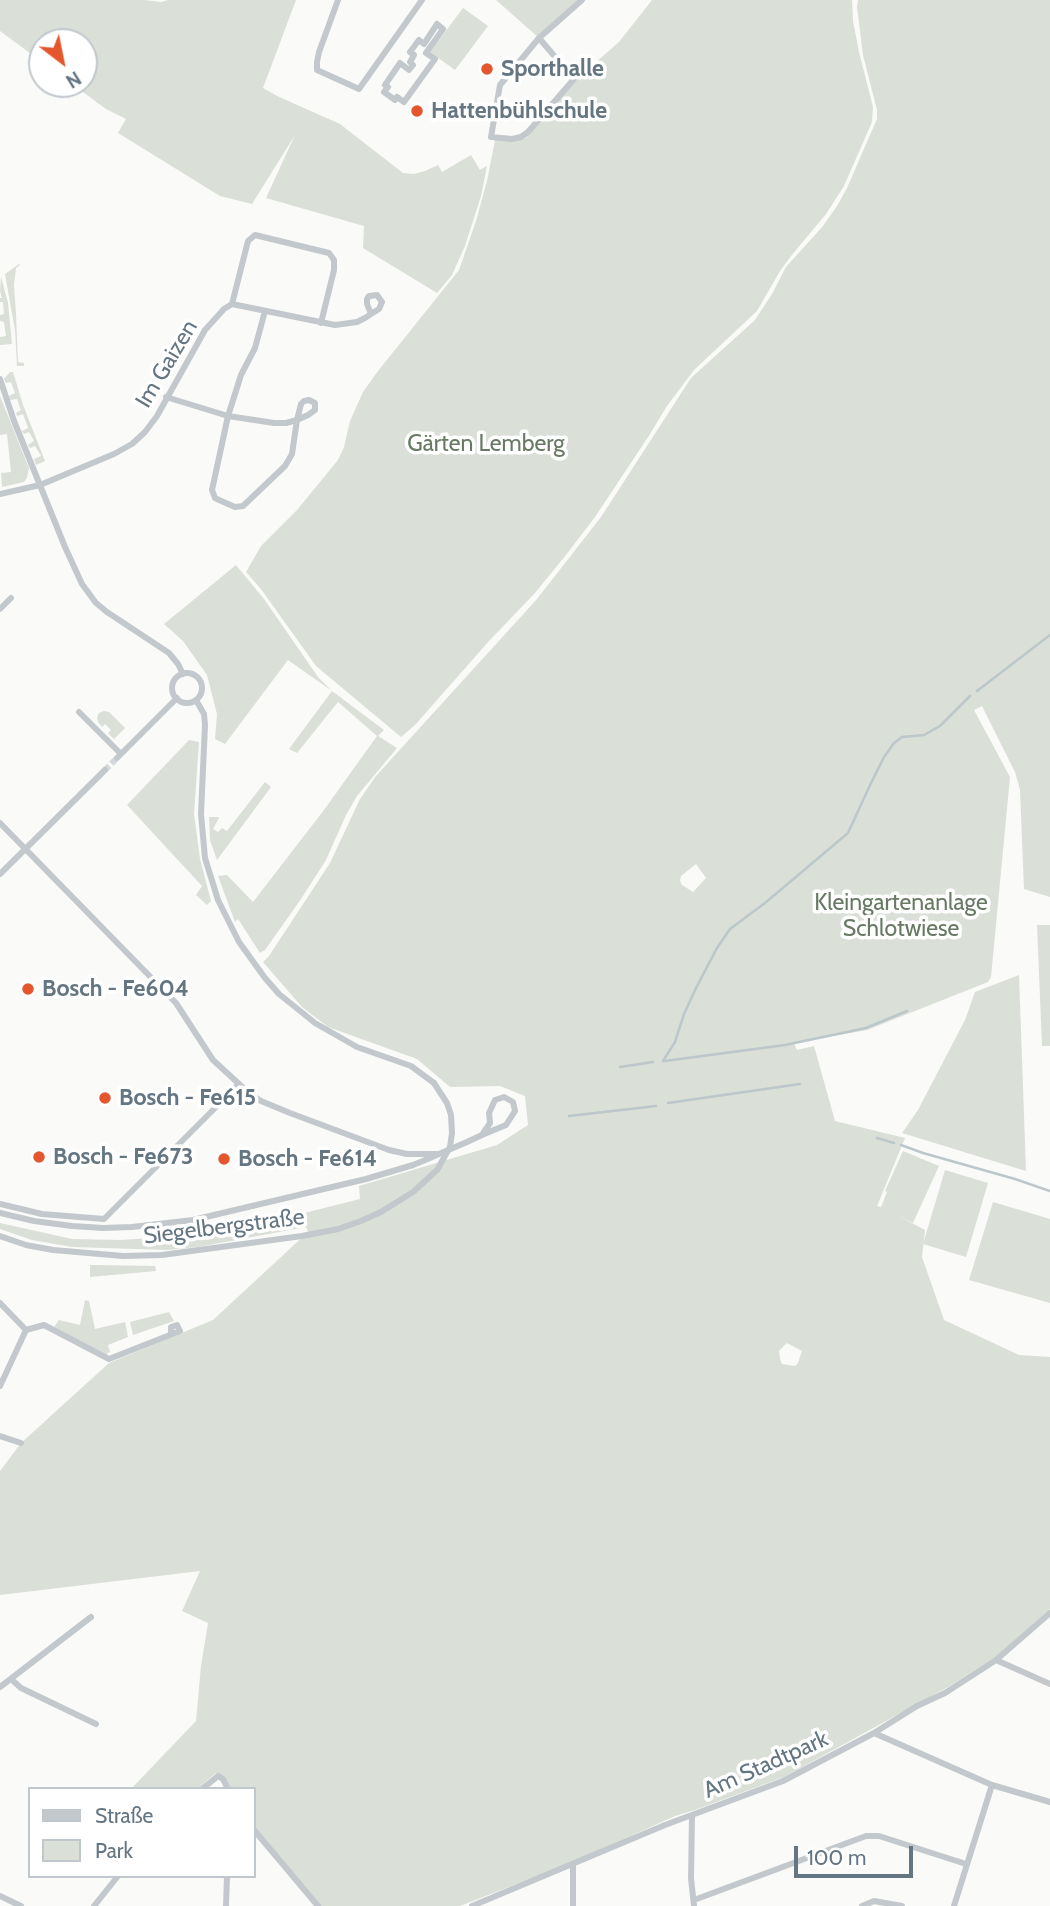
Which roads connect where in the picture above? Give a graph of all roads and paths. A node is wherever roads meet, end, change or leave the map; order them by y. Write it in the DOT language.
graph roads {
  1 [pos="338,0"];
  2 [pos="422,0"];
  3 [pos="582,0"];
  4 [pos="538,38"];
  5 [pos="395,100"];
  6 [pos="232,304"];
  7 [pos="265,311"];
  8 [pos="372,314"];
  9 [pos="321,323"];
  10 [pos="0,379"];
  11 [pos="166,397"];
  12 [pos="228,416"];
  13 [pos="40,485"];
  14 [pos="0,494"];
  15 [pos="11,598"];
  16 [pos="0,609"];
  17 [pos="183,674"];
  18 [pos="177,698"];
  19 [pos="196,700"];
  20 [pos="79,712"];
  21 [pos="105,770"];
  22 [pos="0,823"];
  23 [pos="26,849"];
  24 [pos="0,874"];
  25 [pos="238,1085"];
  26 [pos="482,1135"];
  27 [pos="439,1154"];
  28 [pos="0,1204"];
  29 [pos="0,1213"];
  30 [pos="0,1236"];
  31 [pos="0,1303"];
  32 [pos="26,1330"];
  33 [pos="171,1334"];
  34 [pos="0,1368"];
  35 [pos="8,1372"];
  36 [pos="0,1386"];
  37 [pos="0,1436"];
  38 [pos="21,1443"];
  39 [pos="1050,1613"];
  40 [pos="92,1617"];
  41 [pos="996,1660"];
  42 [pos="11,1679"];
  43 [pos="1050,1684"];
  44 [pos="0,1687"];
  45 [pos="96,1724"];
  46 [pos="874,1733"];
  47 [pos="992,1785"];
  48 [pos="204,1787"];
  49 [pos="227,1787"];
  50 [pos="1050,1802"];
  51 [pos="692,1816"];
  52 [pos="256,1832"];
  53 [pos="965,1864"];
  54 [pos="573,1865"];
  55 [pos="116,1878"];
  56 [pos="227,1878"];
  57 [pos="0,1896"];
  58 [pos="694,1903"];
  59 [pos="20,1906"];
  60 [pos="94,1906"];
  61 [pos="226,1906"];
  62 [pos="318,1906"];
  63 [pos="472,1906"];
  64 [pos="573,1906"];
  65 [pos="862,1906"];
  66 [pos="902,1906"];
  67 [pos="954,1906"];
  1 -- 2 [label="street"];
  3 -- 4 [label="street"];
  4 -- 4 [label="street"];
  5 -- 5 [label="street"];
  6 -- 7 [label="street"];
  6 -- 9 [label="street"];
  6 -- 11 [label="street, Im Gaizen"];
  7 -- 9 [label="street"];
  7 -- 12 [label="street"];
  8 -- 9 [label="street"];
  10 -- 13 [label="street"];
  11 -- 12 [label="street"];
  11 -- 13 [label="street, Im Gaizen"];
  12 -- 12 [label="street"];
  13 -- 14 [label="street, Im Gaizen"];
  13 -- 17 [label="street"];
  15 -- 16 [label="street"];
  17 -- 18 [label="street"];
  17 -- 19 [label="street"];
  18 -- 19 [label="street"];
  18 -- 20 [label="street"];
  19 -- 30 [label="street, Siegelbergstraße, bridge"];
  21 -- 23 [label="street"];
  22 -- 23 [label="street"];
  23 -- 24 [label="street"];
  23 -- 25 [label="street"];
  25 -- 27 [label="street"];
  25 -- 28 [label="street"];
  26 -- 26 [label="street"];
  26 -- 27 [label="street"];
  27 -- 29 [label="street"];
  31 -- 32 [label="street"];
  32 -- 33 [label="street"];
  32 -- 35 [label="street"];
  34 -- 35 [label="street"];
  35 -- 36 [label="street"];
  37 -- 38 [label="street"];
  39 -- 41 [label="street, Am Stadtpark"];
  40 -- 42 [label="street"];
  41 -- 43 [label="street"];
  41 -- 46 [label="street, Am Stadtpark"];
  42 -- 44 [label="street"];
  42 -- 45 [label="street"];
  46 -- 47 [label="street"];
  46 -- 51 [label="street, Am Stadtpark"];
  47 -- 50 [label="street"];
  47 -- 53 [label="street"];
  48 -- 49 [label="street"];
  51 -- 54 [label="street, Am Stadtpark"];
  51 -- 58 [label="street"];
  52 -- 62 [label="street"];
  53 -- 58 [label="street"];
  53 -- 67 [label="street"];
  54 -- 63 [label="street, Am Stadtpark"];
  54 -- 64 [label="street"];
  55 -- 60 [label="street"];
  56 -- 61 [label="street"];
  57 -- 59 [label="street"];
  65 -- 66 [label="street"];
}
